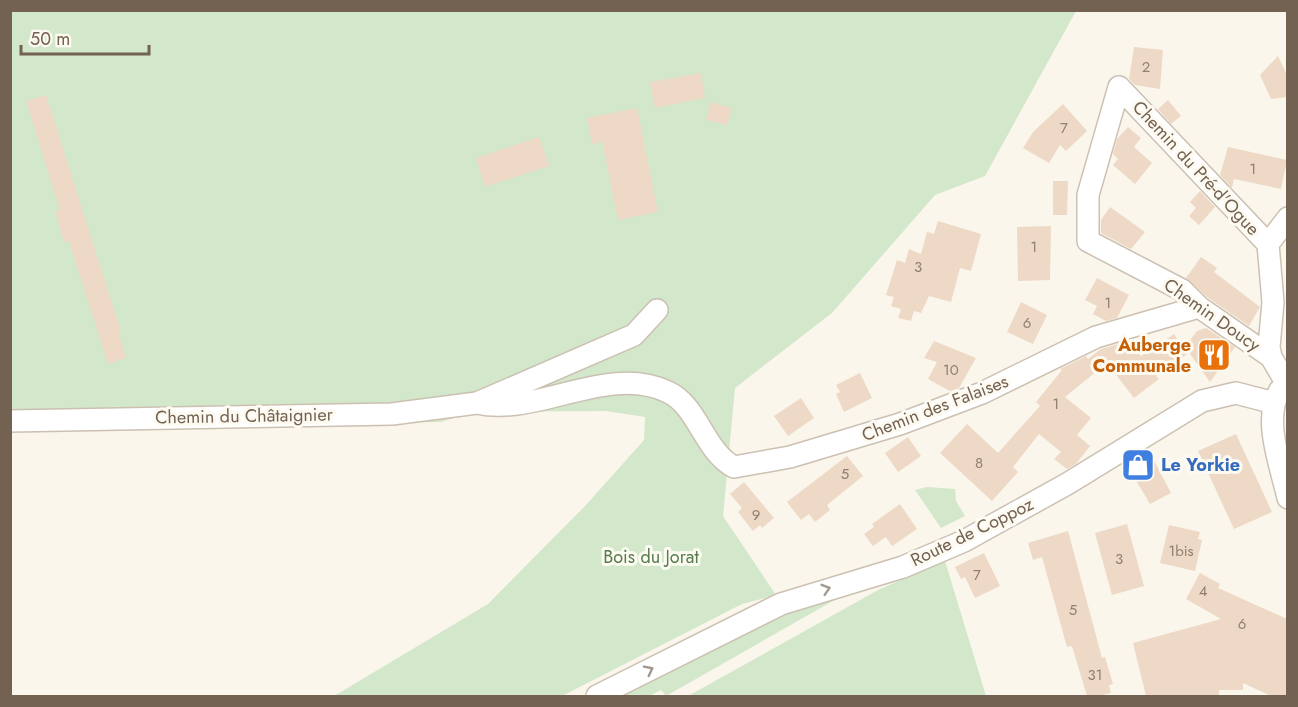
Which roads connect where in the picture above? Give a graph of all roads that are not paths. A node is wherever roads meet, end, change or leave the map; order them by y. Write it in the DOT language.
graph roads {
  1 [pos="1119,87"];
  2 [pos="1287,218"];
  3 [pos="1268,244"];
  4 [pos="1280,295"];
  5 [pos="1198,307"];
  6 [pos="657,310"];
  7 [pos="1271,357"];
  8 [pos="1287,384"];
  9 [pos="477,403"];
  10 [pos="1274,403"];
  11 [pos="10,421"];
  12 [pos="734,467"];
  13 [pos="1287,498"];
  14 [pos="597,696"];
  1 -- 3 [label="street, Chemin du Pré-d'Ogue"];
  1 -- 5 [label="street, Chemin Doucy"];
  2 -- 3 [label="street"];
  3 -- 4 [label="street, Chemin du Pré-d'Ogue"];
  4 -- 7 [label="street, Chemin du Pré-d'Ogue"];
  5 -- 7 [label="street, Chemin Doucy"];
  5 -- 12 [label="street, Chemin des Falaises"];
  6 -- 9 [label="street, Chemin du Châtaignier"];
  7 -- 8 [label="street"];
  8 -- 10 [label="street"];
  9 -- 11 [label="street, Chemin du Châtaignier"];
  9 -- 12 [label="street, Chemin du Châtaignier"];
  10 -- 13 [label="street"];
  14 -- 10 [label="street, Route de Coppoz, one-way"];
}
